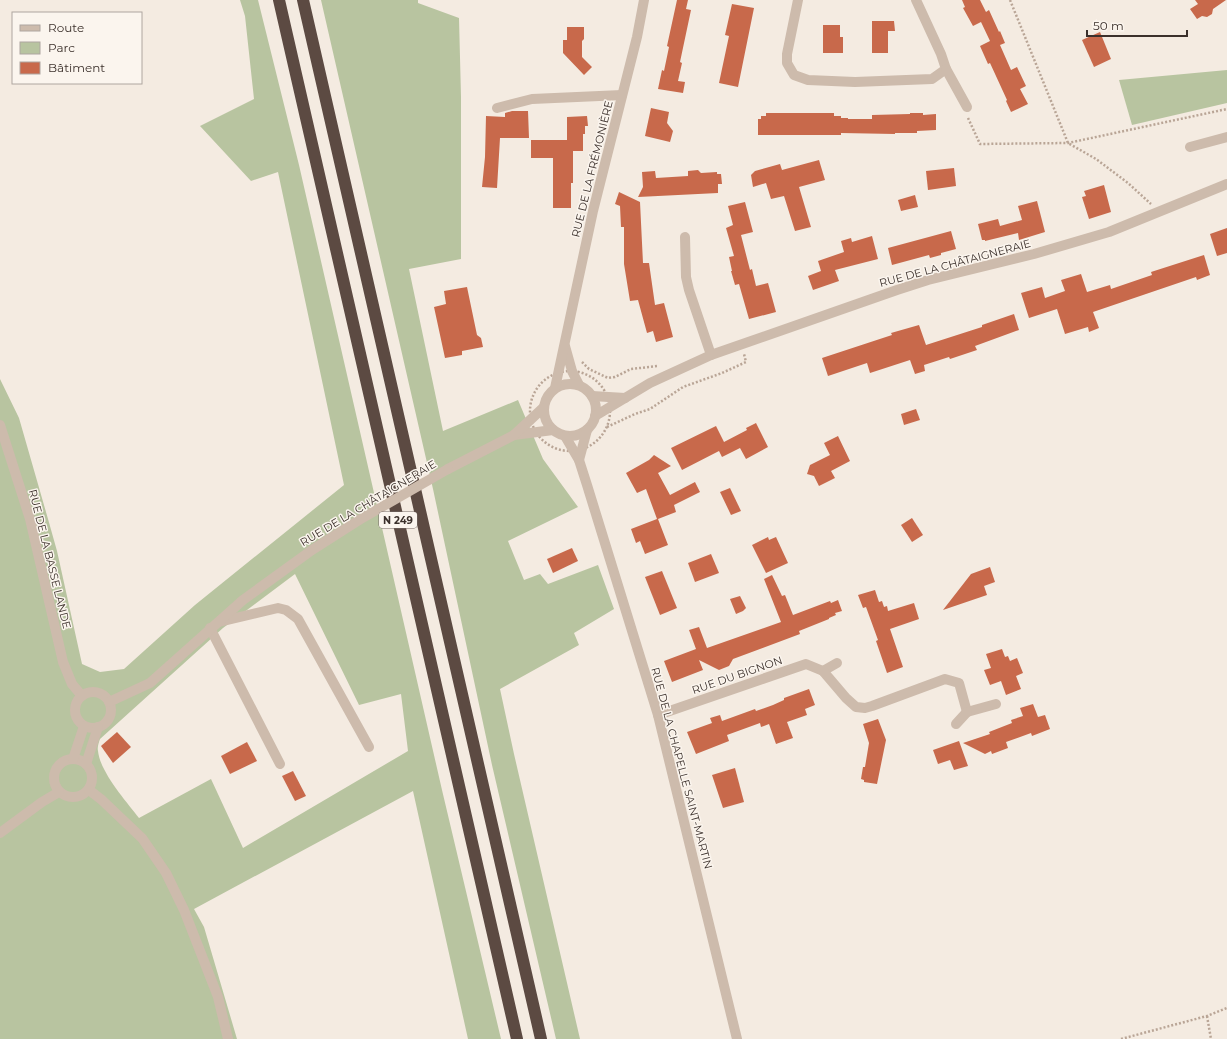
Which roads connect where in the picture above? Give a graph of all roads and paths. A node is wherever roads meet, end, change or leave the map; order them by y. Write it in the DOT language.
graph roads {
  1 [pos="279,0"];
  2 [pos="304,0"];
  3 [pos="644,0"];
  4 [pos="798,0"];
  5 [pos="916,0"];
  6 [pos="1010,0"];
  7 [pos="946,69"];
  8 [pos="622,95"];
  9 [pos="967,107"];
  10 [pos="497,108"];
  11 [pos="1227,109"];
  12 [pos="1227,137"];
  13 [pos="1068,143"];
  14 [pos="1190,147"];
  15 [pos="1227,184"];
  16 [pos="1160,211"];
  17 [pos="684,237"];
  18 [pos="565,344"];
  19 [pos="741,345"];
  20 [pos="711,355"];
  21 [pos="579,358"];
  22 [pos="658,366"];
  23 [pos="572,371"];
  24 [pos="559,372"];
  25 [pos="596,372"];
  26 [pos="592,378"];
  27 [pos="579,385"];
  28 [pos="555,388"];
  29 [pos="592,396"];
  30 [pos="607,397"];
  31 [pos="625,398"];
  32 [pos="543,408"];
  33 [pos="610,408"];
  34 [pos="595,416"];
  35 [pos="531,420"];
  36 [pos="0,425"];
  37 [pos="606,427"];
  38 [pos="552,430"];
  39 [pos="587,430"];
  40 [pos="536,432"];
  41 [pos="514,435"];
  42 [pos="566,436"];
  43 [pos="578,450"];
  44 [pos="214,625"];
  45 [pos="837,663"];
  46 [pos="823,671"];
  47 [pos="82,696"];
  48 [pos="109,702"];
  49 [pos="996,704"];
  50 [pos="967,712"];
  51 [pos="658,715"];
  52 [pos="956,724"];
  53 [pos="84,726"];
  54 [pos="98,727"];
  55 [pos="369,747"];
  56 [pos="73,759"];
  57 [pos="86,764"];
  58 [pos="280,764"];
  59 [pos="89,790"];
  60 [pos="59,792"];
  61 [pos="0,833"];
  62 [pos="1227,1008"];
  63 [pos="1207,1016"];
  64 [pos="228,1039"];
  65 [pos="517,1039"];
  66 [pos="541,1039"];
  67 [pos="737,1039"];
  68 [pos="1121,1039"];
  69 [pos="1211,1039"];
  1 -- 65 [label="highway, N 249"];
  2 -- 66 [label="highway, N 249"];
  3 -- 8 [label="street, RUE DE LA FRÉMONIÈRE"];
  4 -- 7 [label="street"];
  5 -- 7 [label="street"];
  6 -- 13 [label="path"];
  7 -- 9 [label="street"];
  8 -- 10 [label="street"];
  8 -- 18 [label="street, RUE DE LA FRÉMONIÈRE"];
  9 -- 13 [label="path"];
  11 -- 13 [label="path"];
  12 -- 14 [label="street"];
  13 -- 16 [label="path"];
  15 -- 16 [label="street, RUE DE LA CHÂTAIGNERAIE"];
  16 -- 19 [label="street, RUE DE LA CHÂTAIGNERAIE"];
  17 -- 20 [label="street"];
  18 -- 23 [label="street, RUE DE LA FRÉMONIÈRE"];
  18 -- 24 [label="street, RUE DE LA FRÉMONIÈRE"];
  19 -- 20 [label="street, RUE DE LA CHÂTAIGNERAIE"];
  19 -- 37 [label="path"];
  20 -- 31 [label="street, RUE DE LA CHÂTAIGNERAIE"];
  21 -- 25 [label="path"];
  22 -- 25 [label="path"];
  23 -- 24 [label="path"];
  23 -- 26 [label="path"];
  23 -- 27 [label="street, RUE DE LA FRÉMONIÈRE"];
  24 -- 28 [label="street, RUE DE LA FRÉMONIÈRE"];
  24 -- 35 [label="path"];
  25 -- 26 [label="path"];
  26 -- 30 [label="path"];
  27 -- 28 [label="street"];
  27 -- 29 [label="street"];
  28 -- 32 [label="street, RUE DE LA CHÂTAIGNERAIE"];
  29 -- 30 [label="street"];
  29 -- 34 [label="street"];
  30 -- 31 [label="street"];
  30 -- 33 [label="path"];
  31 -- 33 [label="street, RUE DE LA CHÂTAIGNERAIE"];
  32 -- 35 [label="street, RUE DE LA CHÂTAIGNERAIE"];
  32 -- 38 [label="street"];
  33 -- 34 [label="street, RUE DE LA CHÂTAIGNERAIE"];
  33 -- 37 [label="path"];
  34 -- 39 [label="street"];
  35 -- 40 [label="path"];
  35 -- 41 [label="street, RUE DE LA CHÂTAIGNERAIE"];
  36 -- 47 [label="street, RUE DE LA BASSE LANDE"];
  37 -- 43 [label="path"];
  38 -- 40 [label="street, RUE DE LA CHÂTAIGNERAIE"];
  38 -- 42 [label="street"];
  39 -- 42 [label="street"];
  39 -- 43 [label="street, RUE DE LA CHAPELLE SAINT-MARTIN"];
  40 -- 41 [label="street, RUE DE LA CHÂTAIGNERAIE"];
  40 -- 43 [label="path"];
  41 -- 44 [label="street, RUE DE LA CHÂTAIGNERAIE, bridge"];
  42 -- 43 [label="street"];
  43 -- 51 [label="street, RUE DE LA CHAPELLE SAINT-MARTIN"];
  44 -- 48 [label="street, RUE DE LA CHÂTAIGNERAIE"];
  44 -- 55 [label="street"];
  44 -- 58 [label="street"];
  45 -- 46 [label="street"];
  46 -- 50 [label="street"];
  46 -- 51 [label="street, RUE DU BIGNON"];
  47 -- 48 [label="street"];
  47 -- 53 [label="street"];
  48 -- 54 [label="street"];
  49 -- 50 [label="street"];
  50 -- 52 [label="street"];
  51 -- 67 [label="street, RUE DE LA CHAPELLE SAINT-MARTIN"];
  53 -- 54 [label="street"];
  53 -- 56 [label="street"];
  54 -- 57 [label="street"];
  56 -- 57 [label="street"];
  56 -- 60 [label="street"];
  57 -- 59 [label="street"];
  59 -- 60 [label="street"];
  59 -- 64 [label="street"];
  60 -- 61 [label="street"];
  62 -- 63 [label="path"];
  63 -- 68 [label="path"];
  63 -- 69 [label="path"];
}
